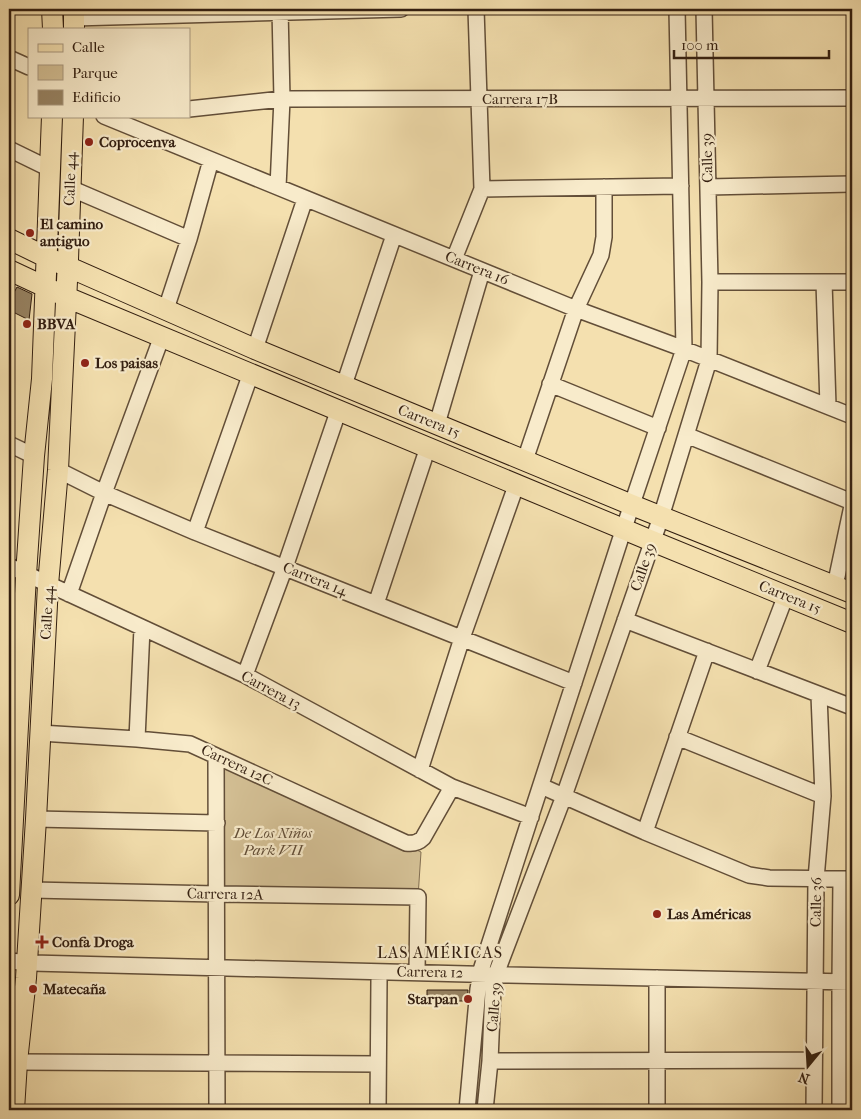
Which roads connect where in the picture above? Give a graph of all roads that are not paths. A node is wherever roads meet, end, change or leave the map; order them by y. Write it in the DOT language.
graph roads {
  1 [pos="52,9"];
  2 [pos="401,9"];
  3 [pos="476,9"];
  4 [pos="677,9"];
  5 [pos="704,9"];
  6 [pos="280,11"];
  7 [pos="74,19"];
  8 [pos="52,28"];
  9 [pos="9,58"];
  10 [pos="28,67"];
  11 [pos="852,98"];
  12 [pos="479,99"];
  13 [pos="679,99"];
  14 [pos="706,99"];
  15 [pos="282,100"];
  16 [pos="190,109"];
  17 [pos="52,118"];
  18 [pos="73,118"];
  19 [pos="111,118"];
  20 [pos="9,150"];
  21 [pos="211,160"];
  22 [pos="50,169"];
  23 [pos="852,184"];
  24 [pos="681,186"];
  25 [pos="278,187"];
  26 [pos="604,187"];
  27 [pos="70,188"];
  28 [pos="708,188"];
  29 [pos="482,189"];
  30 [pos="305,199"];
  31 [pos="394,234"];
  32 [pos="9,239"];
  33 [pos="189,239"];
  34 [pos="46,257"];
  35 [pos="454,259"];
  36 [pos="67,266"];
  37 [pos="9,270"];
  38 [pos="482,271"];
  39 [pos="710,282"];
  40 [pos="824,282"];
  41 [pos="852,282"];
  42 [pos="45,287"];
  43 [pos="66,296"];
  44 [pos="166,309"];
  45 [pos="576,309"];
  46 [pos="162,336"];
  47 [pos="255,349"];
  48 [pos="684,350"];
  49 [pos="709,360"];
  50 [pos="251,373"];
  51 [pos="550,384"];
  52 [pos="344,386"];
  53 [pos="828,406"];
  54 [pos="339,409"];
  55 [pos="852,416"];
  56 [pos="437,424"];
  57 [pos="658,428"];
  58 [pos="686,435"];
  59 [pos="9,444"];
  60 [pos="428,447"];
  61 [pos="34,456"];
  62 [pos="525,460"];
  63 [pos="58,470"];
  64 [pos="517,483"];
  65 [pos="104,493"];
  66 [pos="852,502"];
  67 [pos="632,505"];
  68 [pos="852,506"];
  69 [pos="661,517"];
  70 [pos="624,529"];
  71 [pos="195,532"];
  72 [pos="652,541"];
  73 [pos="285,567"];
  74 [pos="17,570"];
  75 [pos="48,585"];
  76 [pos="844,589"];
  77 [pos="69,594"];
  78 [pos="786,595"];
  79 [pos="376,604"];
  80 [pos="625,620"];
  81 [pos="852,623"];
  82 [pos="142,628"];
  83 [pos="462,638"];
  84 [pos="707,652"];
  85 [pos="15,669"];
  86 [pos="757,671"];
  87 [pos="245,675"];
  88 [pos="574,683"];
  89 [pos="819,695"];
  90 [pos="852,708"];
  91 [pos="13,728"];
  92 [pos="40,733"];
  93 [pos="677,737"];
  94 [pos="137,739"];
  95 [pos="216,756"];
  96 [pos="420,770"];
  97 [pos="541,786"];
  98 [pos="452,787"];
  99 [pos="564,796"];
  100 [pos="823,796"];
  101 [pos="531,817"];
  102 [pos="36,819"];
  103 [pos="217,823"];
  104 [pos="645,832"];
  105 [pos="816,879"];
  106 [pos="847,879"];
  107 [pos="32,890"];
  108 [pos="217,894"];
  109 [pos="9,895"];
  110 [pos="17,966"];
  111 [pos="217,972"];
  112 [pos="417,972"];
  113 [pos="488,978"];
  114 [pos="657,978"];
  115 [pos="379,980"];
  116 [pos="815,981"];
  117 [pos="846,982"];
  118 [pos="657,1060"];
  119 [pos="814,1060"];
  120 [pos="490,1061"];
  121 [pos="17,1062"];
  122 [pos="217,1063"];
  123 [pos="378,1064"];
  124 [pos="14,1110"];
  125 [pos="217,1110"];
  126 [pos="378,1110"];
  127 [pos="468,1110"];
  128 [pos="485,1110"];
  129 [pos="657,1110"];
  130 [pos="814,1110"];
  131 [pos="840,1110"];
  1 -- 8 [label="main road"];
  2 -- 6 [label="street"];
  3 -- 12 [label="street"];
  4 -- 13 [label="street, Calle 39"];
  5 -- 14 [label="street, Calle 39"];
  6 -- 7 [label="street"];
  6 -- 15 [label="street"];
  9 -- 10 [label="street"];
  11 -- 14 [label="street, Carrera 17B"];
  12 -- 13 [label="street, Carrera 17B"];
  12 -- 15 [label="street, Carrera 17B"];
  12 -- 29 [label="street"];
  13 -- 14 [label="street, Carrera 17B"];
  13 -- 24 [label="street, Calle 39"];
  14 -- 28 [label="street, Calle 39"];
  15 -- 16 [label="street, Carrera 17B"];
  15 -- 25 [label="street"];
  17 -- 22 [label="main road, Calle 44"];
  18 -- 27 [label="main road, Calle 44"];
  19 -- 21 [label="street, Carrera 16"];
  20 -- 22 [label="street"];
  21 -- 25 [label="street, Carrera 16"];
  21 -- 33 [label="street"];
  22 -- 34 [label="main road, Calle 44"];
  23 -- 28 [label="street"];
  24 -- 26 [label="street"];
  24 -- 48 [label="street, Calle 39"];
  25 -- 30 [label="street, Carrera 16"];
  26 -- 29 [label="street"];
  26 -- 45 [label="street"];
  27 -- 33 [label="street"];
  27 -- 36 [label="main road, Calle 44"];
  28 -- 39 [label="street, Calle 39"];
  29 -- 35 [label="street"];
  30 -- 31 [label="street, Carrera 16"];
  30 -- 47 [label="street"];
  31 -- 35 [label="street, Carrera 16"];
  31 -- 52 [label="street"];
  32 -- 34 [label="main road, Carrera 15"];
  33 -- 44 [label="street"];
  34 -- 36 [label="main road, Carrera 15"];
  34 -- 42 [label="main road, Calle 44"];
  35 -- 38 [label="street, Carrera 16"];
  36 -- 43 [label="main road, Calle 44"];
  36 -- 44 [label="main road, Carrera 15"];
  37 -- 42 [label="main road, Carrera 15"];
  38 -- 45 [label="street, Carrera 16"];
  38 -- 56 [label="street"];
  39 -- 40 [label="street"];
  39 -- 49 [label="street, Calle 39"];
  40 -- 41 [label="street"];
  40 -- 53 [label="street"];
  42 -- 43 [label="main road, Carrera 15"];
  42 -- 61 [label="main road, Calle 44"];
  43 -- 46 [label="main road, Carrera 15"];
  43 -- 63 [label="main road, Calle 44"];
  44 -- 47 [label="main road, Carrera 15"];
  45 -- 48 [label="street, Carrera 16"];
  45 -- 51 [label="street"];
  46 -- 50 [label="main road, Carrera 15"];
  46 -- 65 [label="street"];
  47 -- 52 [label="main road, Carrera 15"];
  48 -- 49 [label="street, Carrera 16"];
  48 -- 57 [label="street, Calle 39"];
  49 -- 53 [label="street, Carrera 16"];
  49 -- 58 [label="street, Calle 39"];
  50 -- 54 [label="main road, Carrera 15"];
  50 -- 71 [label="street"];
  51 -- 57 [label="street"];
  51 -- 62 [label="street"];
  52 -- 56 [label="main road, Carrera 15"];
  53 -- 55 [label="street, Carrera 16"];
  54 -- 60 [label="main road, Carrera 15"];
  54 -- 73 [label="street"];
  56 -- 62 [label="main road, Carrera 15"];
  57 -- 67 [label="street, Calle 39"];
  58 -- 66 [label="street"];
  58 -- 69 [label="street, Calle 39"];
  59 -- 61 [label="street"];
  60 -- 64 [label="main road, Carrera 15"];
  60 -- 79 [label="street"];
  61 -- 74 [label="main road, Calle 44"];
  62 -- 67 [label="main road, Carrera 15"];
  63 -- 65 [label="street, Carrera 14"];
  63 -- 75 [label="main road, Calle 44"];
  64 -- 70 [label="main road, Carrera 15"];
  64 -- 83 [label="street"];
  65 -- 71 [label="street, Carrera 14"];
  65 -- 77 [label="street"];
  67 -- 69 [label="main road, Carrera 15"];
  67 -- 70 [label="street, Calle 39"];
  68 -- 76 [label="street"];
  69 -- 72 [label="street, Calle 39"];
  69 -- 76 [label="main road, Carrera 15"];
  70 -- 72 [label="main road, Carrera 15"];
  70 -- 88 [label="street, Calle 39"];
  71 -- 73 [label="street, Carrera 14"];
  72 -- 78 [label="main road, Carrera 15"];
  72 -- 80 [label="street, Calle 39"];
  73 -- 79 [label="street, Carrera 14"];
  73 -- 87 [label="street"];
  74 -- 75 [label="street, Carrera 13"];
  74 -- 85 [label="main road, Calle 44"];
  75 -- 77 [label="street, Carrera 13"];
  75 -- 92 [label="main road, Calle 44"];
  77 -- 82 [label="street, Carrera 13"];
  78 -- 81 [label="main road, Carrera 15"];
  78 -- 86 [label="street"];
  79 -- 83 [label="street, Carrera 14"];
  80 -- 84 [label="street"];
  80 -- 99 [label="street, Calle 39"];
  82 -- 87 [label="street, Carrera 13"];
  82 -- 94 [label="street"];
  83 -- 88 [label="street, Carrera 14"];
  83 -- 96 [label="street"];
  84 -- 86 [label="street"];
  84 -- 93 [label="street"];
  85 -- 91 [label="main road, Calle 44"];
  86 -- 89 [label="street"];
  87 -- 96 [label="street, Carrera 13"];
  88 -- 97 [label="street, Calle 39"];
  89 -- 90 [label="street"];
  89 -- 100 [label="street, Calle 36"];
  91 -- 109 [label="main road, Calle 44"];
  92 -- 94 [label="street, Carrera 12C"];
  92 -- 102 [label="main road, Calle 44"];
  93 -- 100 [label="street"];
  93 -- 104 [label="street"];
  94 -- 95 [label="street, Carrera 12C"];
  95 -- 98 [label="street, Carrera 12C"];
  95 -- 103 [label="street"];
  96 -- 98 [label="street, Carrera 13"];
  97 -- 99 [label="street"];
  97 -- 101 [label="street, Calle 39"];
  98 -- 101 [label="street, Carrera 13"];
  99 -- 104 [label="street"];
  99 -- 113 [label="street, Calle 39"];
  100 -- 105 [label="street, Calle 36"];
  101 -- 113 [label="street, Calle 39"];
  102 -- 103 [label="street"];
  102 -- 107 [label="main road, Calle 44"];
  103 -- 108 [label="street"];
  104 -- 105 [label="street"];
  105 -- 106 [label="street"];
  105 -- 116 [label="street, Calle 36"];
  106 -- 117 [label="street, Calle 36"];
  107 -- 108 [label="street, Carrera 12A"];
  107 -- 110 [label="main road, Calle 44"];
  108 -- 111 [label="street"];
  108 -- 112 [label="street, Carrera 12A"];
  110 -- 111 [label="street, Carrera 12"];
  110 -- 121 [label="main road, Calle 44"];
  111 -- 112 [label="street, Carrera 12"];
  111 -- 115 [label="street, Carrera 12"];
  111 -- 122 [label="street"];
  112 -- 113 [label="street, Carrera 12"];
  113 -- 114 [label="street, Carrera 12"];
  113 -- 115 [label="street, Carrera 12"];
  113 -- 120 [label="street, Calle 39"];
  113 -- 127 [label="street, Calle 39"];
  114 -- 116 [label="street, Carrera 12"];
  114 -- 118 [label="street"];
  115 -- 123 [label="street"];
  116 -- 117 [label="street, Carrera 12"];
  116 -- 119 [label="street, Calle 36"];
  117 -- 131 [label="street, Calle 36"];
  118 -- 119 [label="street"];
  118 -- 120 [label="street"];
  118 -- 129 [label="street"];
  119 -- 130 [label="street, Calle 36"];
  120 -- 128 [label="street, Calle 39"];
  121 -- 122 [label="street"];
  121 -- 124 [label="main road, Calle 44"];
  122 -- 123 [label="street"];
  122 -- 125 [label="street"];
  123 -- 126 [label="street"];
}
